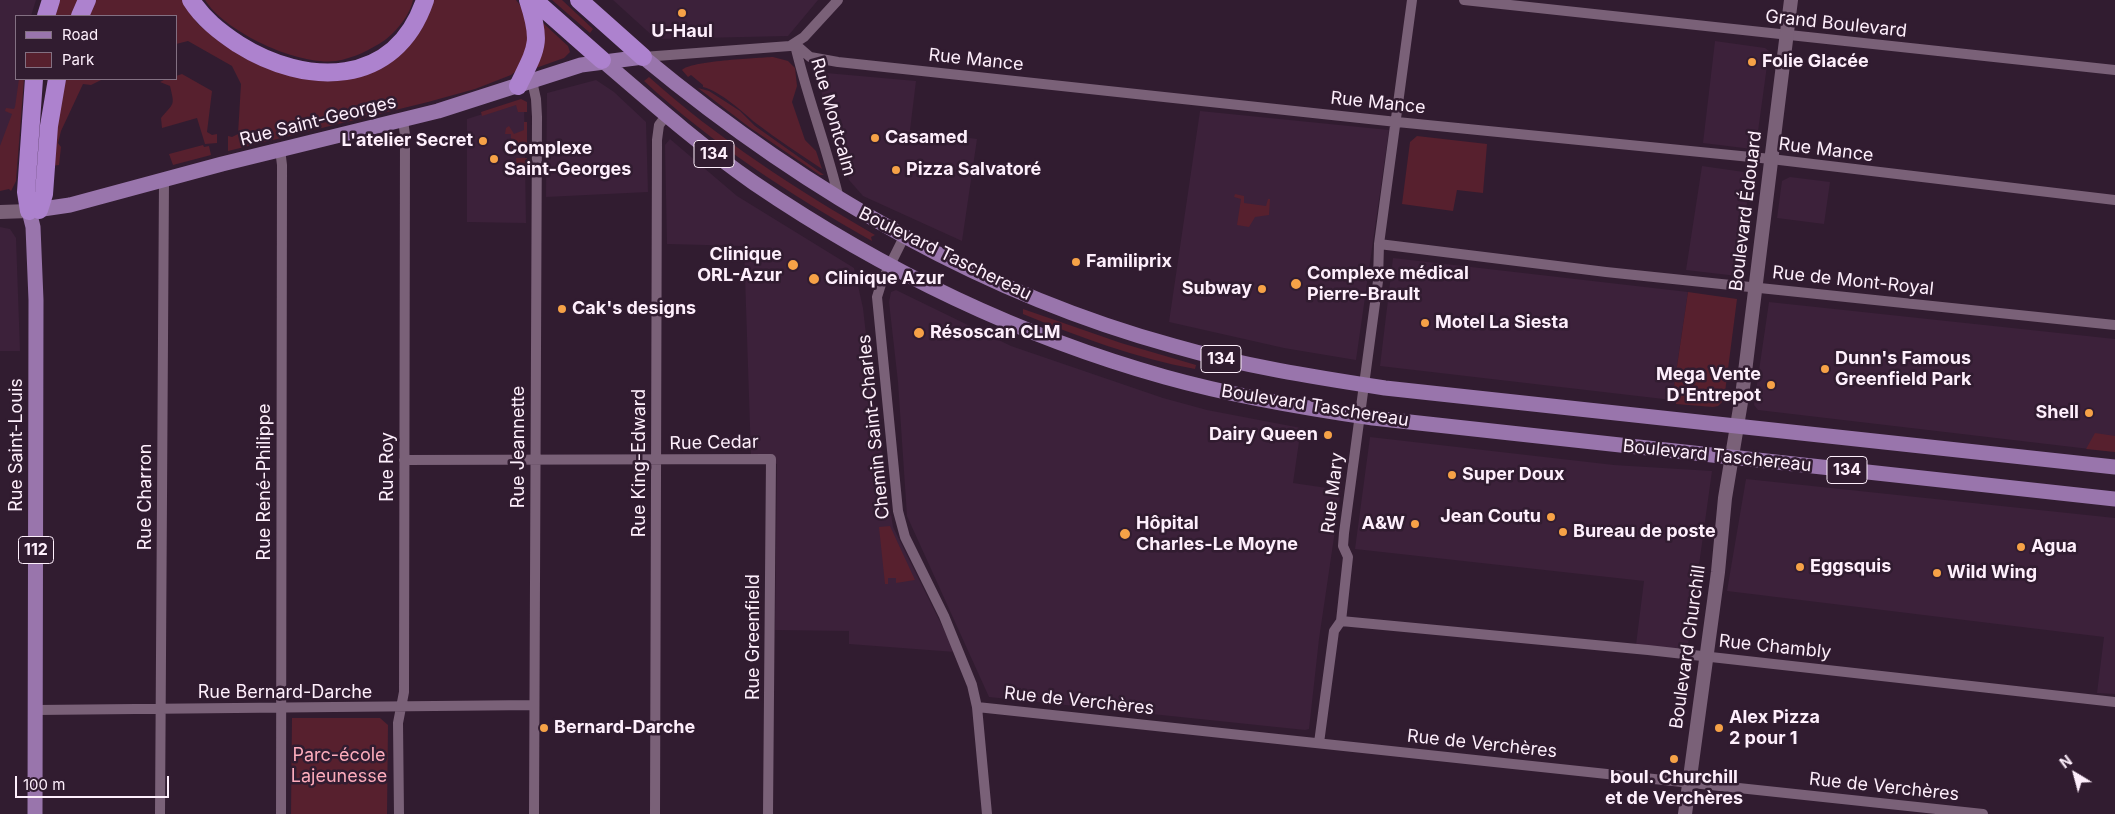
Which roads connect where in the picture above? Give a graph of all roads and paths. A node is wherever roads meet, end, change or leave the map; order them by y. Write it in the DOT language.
graph roads {
  1 [pos="51,0"];
  2 [pos="87,0"];
  3 [pos="191,0"];
  4 [pos="425,0"];
  5 [pos="528,0"];
  6 [pos="534,0"];
  7 [pos="579,0"];
  8 [pos="838,0"];
  9 [pos="1412,0"];
  10 [pos="1464,0"];
  11 [pos="1791,0"];
  12 [pos="46,15"];
  13 [pos="80,15"];
  14 [pos="1786,35"];
  15 [pos="795,44"];
  16 [pos="643,57"];
  17 [pos="602,60"];
  18 [pos="2115,70"];
  19 [pos="34,80"];
  20 [pos="57,80"];
  21 [pos="525,84"];
  22 [pos="666,116"];
  23 [pos="403,120"];
  24 [pos="1397,122"];
  25 [pos="280,149"];
  26 [pos="1771,159"];
  27 [pos="164,180"];
  28 [pos="839,200"];
  29 [pos="2115,200"];
  30 [pos="0,212"];
  31 [pos="34,216"];
  32 [pos="904,237"];
  33 [pos="1379,244"];
  34 [pos="890,265"];
  35 [pos="1754,288"];
  36 [pos="2115,325"];
  37 [pos="1364,385"];
  38 [pos="1360,416"];
  39 [pos="1737,426"];
  40 [pos="1731,457"];
  41 [pos="535,459"];
  42 [pos="771,459"];
  43 [pos="404,460"];
  44 [pos="656,460"];
  45 [pos="2115,467"];
  46 [pos="2115,499"];
  47 [pos="1340,621"];
  48 [pos="1706,656"];
  49 [pos="2115,702"];
  50 [pos="534,706"];
  51 [pos="977,707"];
  52 [pos="402,708"];
  53 [pos="281,709"];
  54 [pos="36,710"];
  55 [pos="162,710"];
  56 [pos="1319,743"];
  57 [pos="1689,783"];
  58 [pos="36,814"];
  59 [pos="160,814"];
  60 [pos="280,814"];
  61 [pos="399,814"];
  62 [pos="534,814"];
  63 [pos="655,814"];
  64 [pos="768,814"];
  65 [pos="987,814"];
  66 [pos="1685,814"];
  67 [pos="1983,814"];
  1 -- 12 [label="highway"];
  2 -- 13 [label="highway"];
  3 -- 4 [label="highway"];
  5 -- 21 [label="highway"];
  6 -- 17 [label="highway, Boulevard Taschereau / 134"];
  7 -- 16 [label="highway, Boulevard Taschereau / 134"];
  8 -- 15 [label="street, Rue Montcalm"];
  9 -- 24 [label="street, Rue Mary"];
  10 -- 14 [label="street, Grand Boulevard"];
  11 -- 14 [label="street, Boulevard Édouard"];
  14 -- 18 [label="street, Grand Boulevard"];
  14 -- 26 [label="street, Boulevard Édouard"];
  15 -- 16 [label="street"];
  15 -- 24 [label="street, Rue Mance"];
  15 -- 28 [label="street, Rue Montcalm"];
  16 -- 17 [label="main road, Rue Saint-Georges"];
  16 -- 28 [label="main road, Boulevard Taschereau / 134"];
  17 -- 21 [label="main road, Rue Saint-Georges"];
  17 -- 22 [label="main road, Boulevard Taschereau / 134"];
  19 -- 31 [label="highway"];
  20 -- 31 [label="highway"];
  21 -- 23 [label="main road, Rue Saint-Georges"];
  21 -- 41 [label="street, Rue Jeannette"];
  22 -- 34 [label="main road, Boulevard Taschereau / 134"];
  22 -- 44 [label="street, Rue King-Edward"];
  23 -- 25 [label="main road, Rue Saint-Georges"];
  23 -- 43 [label="street, Rue Roy"];
  24 -- 26 [label="street, Rue Mance"];
  24 -- 33 [label="street, Rue Mary"];
  25 -- 27 [label="main road, Rue Saint-Georges"];
  25 -- 53 [label="street, Rue René-Philippe"];
  26 -- 29 [label="street, Rue Mance"];
  26 -- 35 [label="street, Boulevard Édouard"];
  27 -- 31 [label="main road, Rue Saint-Georges"];
  27 -- 55 [label="street, Rue Charron"];
  28 -- 32 [label="main road, Boulevard Taschereau / 134"];
  30 -- 31 [label="street, Rue Saint-Georges"];
  31 -- 54 [label="main road, Rue Saint-Louis / 112"];
  32 -- 34 [label="street, Chemin Saint-Charles"];
  32 -- 37 [label="main road, Boulevard Taschereau / 134"];
  33 -- 35 [label="street, Rue de Mont-Royal"];
  33 -- 37 [label="street, Rue Mary"];
  34 -- 38 [label="main road, Boulevard Taschereau / 134"];
  34 -- 51 [label="street, Chemin Saint-Charles"];
  35 -- 36 [label="street, Rue de Mont-Royal"];
  35 -- 39 [label="street, Boulevard Édouard"];
  37 -- 38 [label="street, Rue Mary"];
  37 -- 39 [label="main road, Boulevard Taschereau / 134"];
  38 -- 40 [label="main road, Boulevard Taschereau / 134"];
  38 -- 47 [label="street, Rue Mary"];
  39 -- 40 [label="street, Boulevard Churchill"];
  39 -- 45 [label="main road, Boulevard Taschereau / 134"];
  40 -- 46 [label="main road, Boulevard Taschereau / 134"];
  40 -- 48 [label="street, Boulevard Churchill"];
  41 -- 43 [label="street, Rue Cedar"];
  41 -- 44 [label="street, Rue Cedar"];
  41 -- 50 [label="street, Rue Jeannette"];
  42 -- 44 [label="street, Rue Cedar"];
  42 -- 64 [label="street, Rue Greenfield"];
  43 -- 52 [label="street, Rue Roy"];
  44 -- 63 [label="street, Rue King-Edward"];
  47 -- 48 [label="street, Rue Chambly"];
  47 -- 56 [label="street, Rue Mary"];
  48 -- 49 [label="street, Rue Chambly"];
  48 -- 57 [label="street, Boulevard Churchill"];
  50 -- 52 [label="street, Rue Bernard-Darche"];
  50 -- 62 [label="street, Rue Jeannette"];
  51 -- 56 [label="street, Rue de Verchères"];
  51 -- 65 [label="street, Chemin Saint-Charles"];
  52 -- 53 [label="street, Rue Bernard-Darche"];
  52 -- 61 [label="street, Rue Roy"];
  53 -- 55 [label="street, Rue Bernard-Darche"];
  53 -- 60 [label="street, Rue René-Philippe"];
  54 -- 55 [label="street, Rue Bernard-Darche"];
  54 -- 58 [label="main road, Rue Saint-Louis / 112"];
  55 -- 59 [label="street, Rue Charron"];
  56 -- 57 [label="street, Rue de Verchères"];
  57 -- 66 [label="street, Boulevard Churchill"];
  57 -- 67 [label="street, Rue de Verchères"];
}
